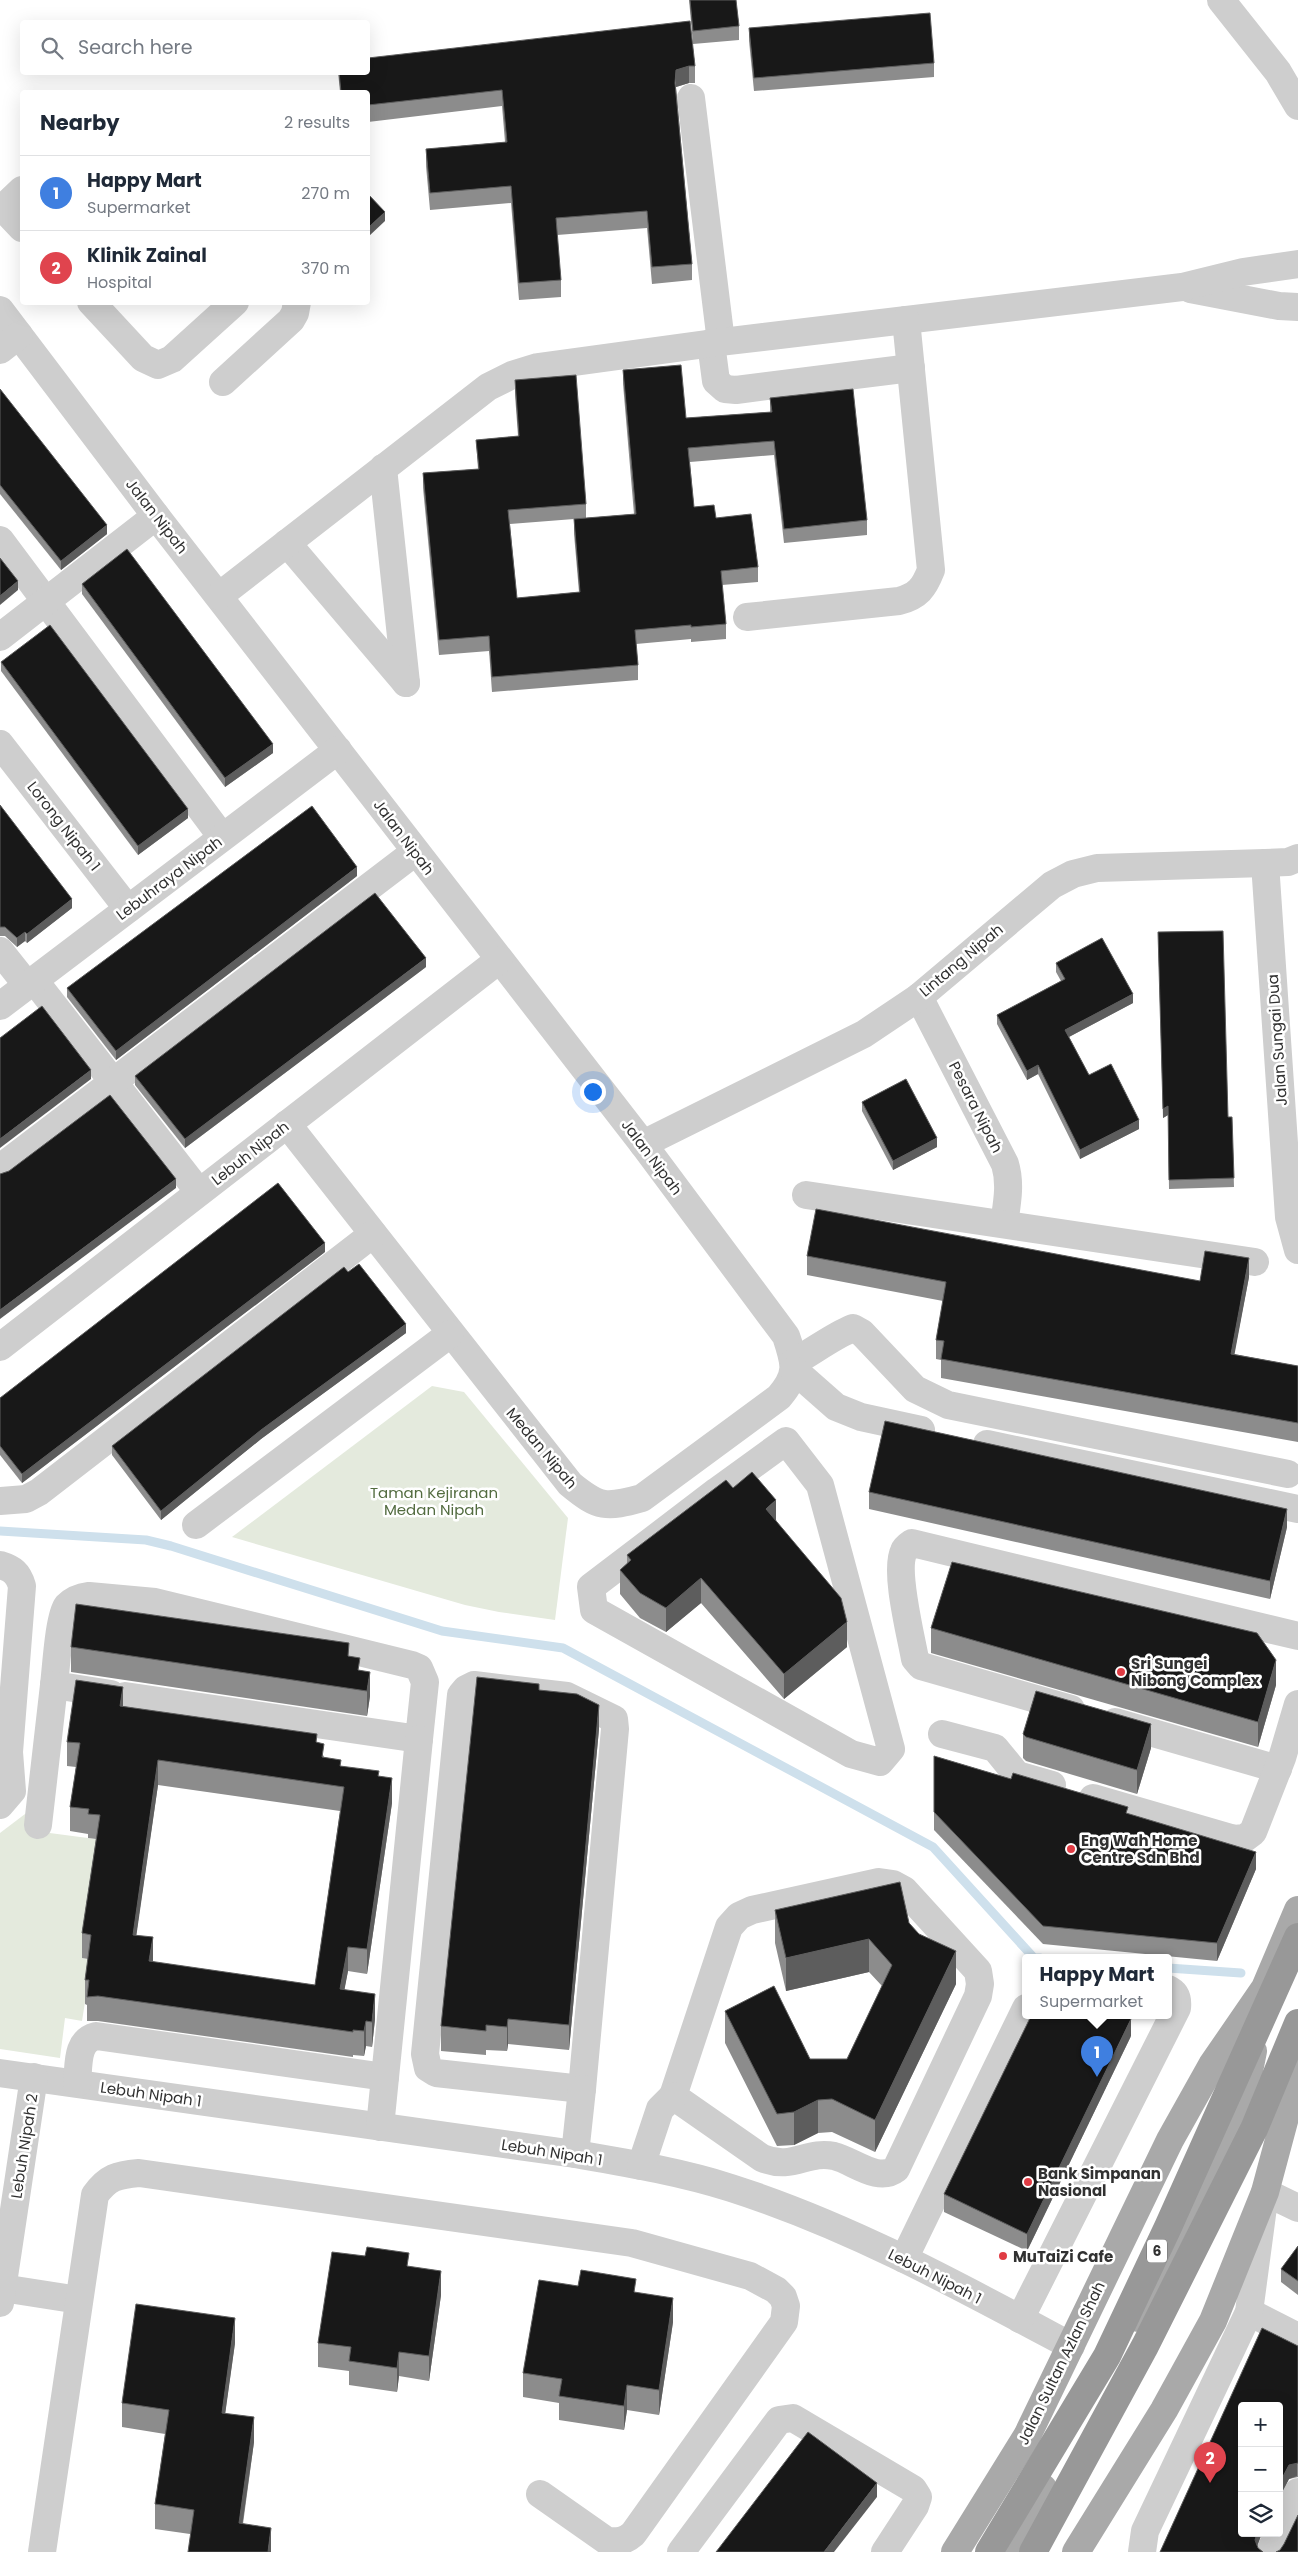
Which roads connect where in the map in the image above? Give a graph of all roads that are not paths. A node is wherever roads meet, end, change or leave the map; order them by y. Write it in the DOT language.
graph roads {
  1 [pos="1221,0"];
  2 [pos="691,98"];
  3 [pos="1298,106"];
  4 [pos="9,203"];
  5 [pos="20,224"];
  6 [pos="1298,264"];
  7 [pos="1182,287"];
  8 [pos="95,305"];
  9 [pos="232,305"];
  10 [pos="296,305"];
  11 [pos="1298,307"];
  12 [pos="0,310"];
  13 [pos="906,320"];
  14 [pos="10,342"];
  15 [pos="716,343"];
  16 [pos="911,368"];
  17 [pos="223,382"];
  18 [pos="383,468"];
  19 [pos="156,516"];
  20 [pos="0,540"];
  21 [pos="287,543"];
  22 [pos="219,596"];
  23 [pos="46,602"];
  24 [pos="747,617"];
  25 [pos="0,637"];
  26 [pos="0,744"];
  27 [pos="338,750"];
  28 [pos="222,838"];
  29 [pos="415,852"];
  30 [pos="1298,858"];
  31 [pos="1265,863"];
  32 [pos="128,909"];
  33 [pos="0,951"];
  34 [pos="499,960"];
  35 [pos="30,983"];
  36 [pos="919,997"];
  37 [pos="0,1006"];
  38 [pos="113,1082"];
  39 [pos="287,1124"];
  40 [pos="643,1144"];
  41 [pos="0,1168"];
  42 [pos="199,1192"];
  43 [pos="806,1195"];
  44 [pos="1004,1224"];
  45 [pos="373,1234"];
  46 [pos="1298,1250"];
  47 [pos="1255,1262"];
  48 [pos="450,1334"];
  49 [pos="0,1347"];
  50 [pos="794,1366"];
  51 [pos="693,1460"];
  52 [pos="1288,1474"];
  53 [pos="716,1491"];
  54 [pos="0,1501"];
  55 [pos="1298,1509"];
  56 [pos="196,1525"];
  57 [pos="0,1565"];
  58 [pos="1298,1636"];
  59 [pos="54,1685"];
  60 [pos="1298,1704"];
  61 [pos="942,1734"];
  62 [pos="419,1739"];
  63 [pos="4,1746"];
  64 [pos="1286,1764"];
  65 [pos="0,1806"];
  66 [pos="38,1825"];
  67 [pos="1298,1910"];
  68 [pos="1298,1937"];
  69 [pos="1265,1988"];
  70 [pos="1172,1991"];
  71 [pos="1022,2016"];
  72 [pos="1172,2018"];
  73 [pos="1171,2019"];
  74 [pos="1298,2023"];
  75 [pos="1298,2036"];
  76 [pos="1298,2069"];
  77 [pos="0,2073"];
  78 [pos="34,2077"];
  79 [pos="385,2077"];
  80 [pos="77,2083"];
  81 [pos="582,2089"];
  82 [pos="673,2096"];
  83 [pos="380,2127"];
  84 [pos="575,2154"];
  85 [pos="641,2166"];
  86 [pos="1265,2192"];
  87 [pos="1298,2208"];
  88 [pos="904,2259"];
  89 [pos="1,2296"];
  90 [pos="79,2300"];
  91 [pos="1249,2312"];
  92 [pos="1020,2319"];
  93 [pos="1298,2337"];
  94 [pos="1071,2346"];
  95 [pos="1298,2492"];
  96 [pos="540,2494"];
  97 [pos="1283,2524"];
  98 [pos="1277,2537"];
  99 [pos="42,2552"];
  100 [pos="681,2552"];
  101 [pos="884,2552"];
  102 [pos="955,2552"];
  103 [pos="989,2552"];
  104 [pos="1005,2552"];
  105 [pos="1020,2552"];
  106 [pos="1033,2552"];
  107 [pos="1076,2552"];
  108 [pos="1142,2552"];
  109 [pos="1270,2552"];
  1 -- 3 [label="street"];
  2 -- 15 [label="street"];
  4 -- 5 [label="street"];
  6 -- 7 [label="street"];
  7 -- 11 [label="street"];
  7 -- 13 [label="street"];
  8 -- 9 [label="street"];
  10 -- 17 [label="street"];
  12 -- 14 [label="street, Jalan Nipah"];
  13 -- 15 [label="street"];
  13 -- 16 [label="street"];
  14 -- 19 [label="street, Jalan Nipah"];
  15 -- 16 [label="street"];
  15 -- 18 [label="street"];
  16 -- 24 [label="street"];
  18 -- 21 [label="street"];
  18 -- 21 [label="street"];
  19 -- 22 [label="street, Jalan Nipah"];
  19 -- 23 [label="street"];
  20 -- 23 [label="street"];
  21 -- 22 [label="street"];
  22 -- 27 [label="street, Jalan Nipah"];
  23 -- 25 [label="street"];
  23 -- 28 [label="street"];
  26 -- 32 [label="street, Lorong Nipah 1"];
  27 -- 28 [label="street, Lebuhraya Nipah"];
  27 -- 29 [label="street, Jalan Nipah"];
  28 -- 32 [label="street, Lebuhraya Nipah"];
  29 -- 34 [label="street, Jalan Nipah"];
  29 -- 38 [label="street"];
  30 -- 31 [label="street, Lintang Nipah"];
  31 -- 36 [label="street, Lintang Nipah"];
  31 -- 46 [label="street, Jalan Sungai Dua"];
  32 -- 35 [label="street, Lebuhraya Nipah"];
  33 -- 35 [label="street"];
  34 -- 39 [label="street, Lebuh Nipah"];
  34 -- 40 [label="street, Jalan Nipah"];
  35 -- 37 [label="street, Lebuhraya Nipah"];
  35 -- 38 [label="street"];
  36 -- 40 [label="street, Lintang Nipah"];
  36 -- 44 [label="street, Pesara Nipah"];
  38 -- 41 [label="street"];
  38 -- 42 [label="street"];
  39 -- 42 [label="street, Lebuh Nipah"];
  39 -- 45 [label="street, Medan Nipah"];
  40 -- 50 [label="street, Jalan Nipah"];
  42 -- 49 [label="street, Lebuh Nipah"];
  43 -- 44 [label="street"];
  44 -- 47 [label="street"];
  45 -- 48 [label="street, Medan Nipah"];
  45 -- 54 [label="street"];
  48 -- 51 [label="street, Medan Nipah"];
  48 -- 56 [label="street"];
  50 -- 51 [label="street, Medan Nipah"];
  50 -- 52 [label="street"];
  50 -- 55 [label="street"];
  51 -- 53 [label="street"];
  53 -- 53 [label="street"];
  57 -- 63 [label="street"];
  58 -- 64 [label="street"];
  59 -- 62 [label="street"];
  59 -- 62 [label="street"];
  59 -- 66 [label="street"];
  60 -- 64 [label="street"];
  61 -- 64 [label="street"];
  62 -- 79 [label="street"];
  63 -- 65 [label="street"];
  67 -- 69 [label="main road, Jalan Sultan Azlan Shah / 6"];
  68 -- 103 [label="highway, Jalan Sultan Azlan Shah / 6"];
  69 -- 94 [label="main road, Jalan Sultan Azlan Shah / 6"];
  69 -- 104 [label="main road, Jalan Sultan Azlan Shah / 6"];
  70 -- 72 [label="street"];
  71 -- 88 [label="street"];
  73 -- 92 [label="street"];
  74 -- 106 [label="highway, 6"];
  75 -- 105 [label="main road, 6"];
  76 -- 86 [label="main road"];
  77 -- 78 [label="street, Lebuh Nipah 1"];
  78 -- 80 [label="street, Lebuh Nipah 1"];
  78 -- 89 [label="street, Lebuh Nipah 2"];
  79 -- 80 [label="street"];
  79 -- 83 [label="street"];
  80 -- 83 [label="street, Lebuh Nipah 1"];
  81 -- 81 [label="street"];
  81 -- 84 [label="street"];
  82 -- 82 [label="street"];
  82 -- 85 [label="street"];
  83 -- 84 [label="street, Lebuh Nipah 1"];
  84 -- 85 [label="street, Lebuh Nipah 1"];
  85 -- 88 [label="street, Lebuh Nipah 1"];
  86 -- 87 [label="street"];
  86 -- 91 [label="street"];
  86 -- 107 [label="main road"];
  88 -- 92 [label="street, Lebuh Nipah 1"];
  89 -- 90 [label="street"];
  90 -- 96 [label="street"];
  90 -- 99 [label="street"];
  91 -- 93 [label="street"];
  91 -- 108 [label="street"];
  92 -- 94 [label="street, Lebuh Nipah 1"];
  94 -- 102 [label="main road, Jalan Sultan Azlan Shah / 6"];
  95 -- 97 [label="street"];
  98 -- 109 [label="street"];
  100 -- 101 [label="street"];
}
